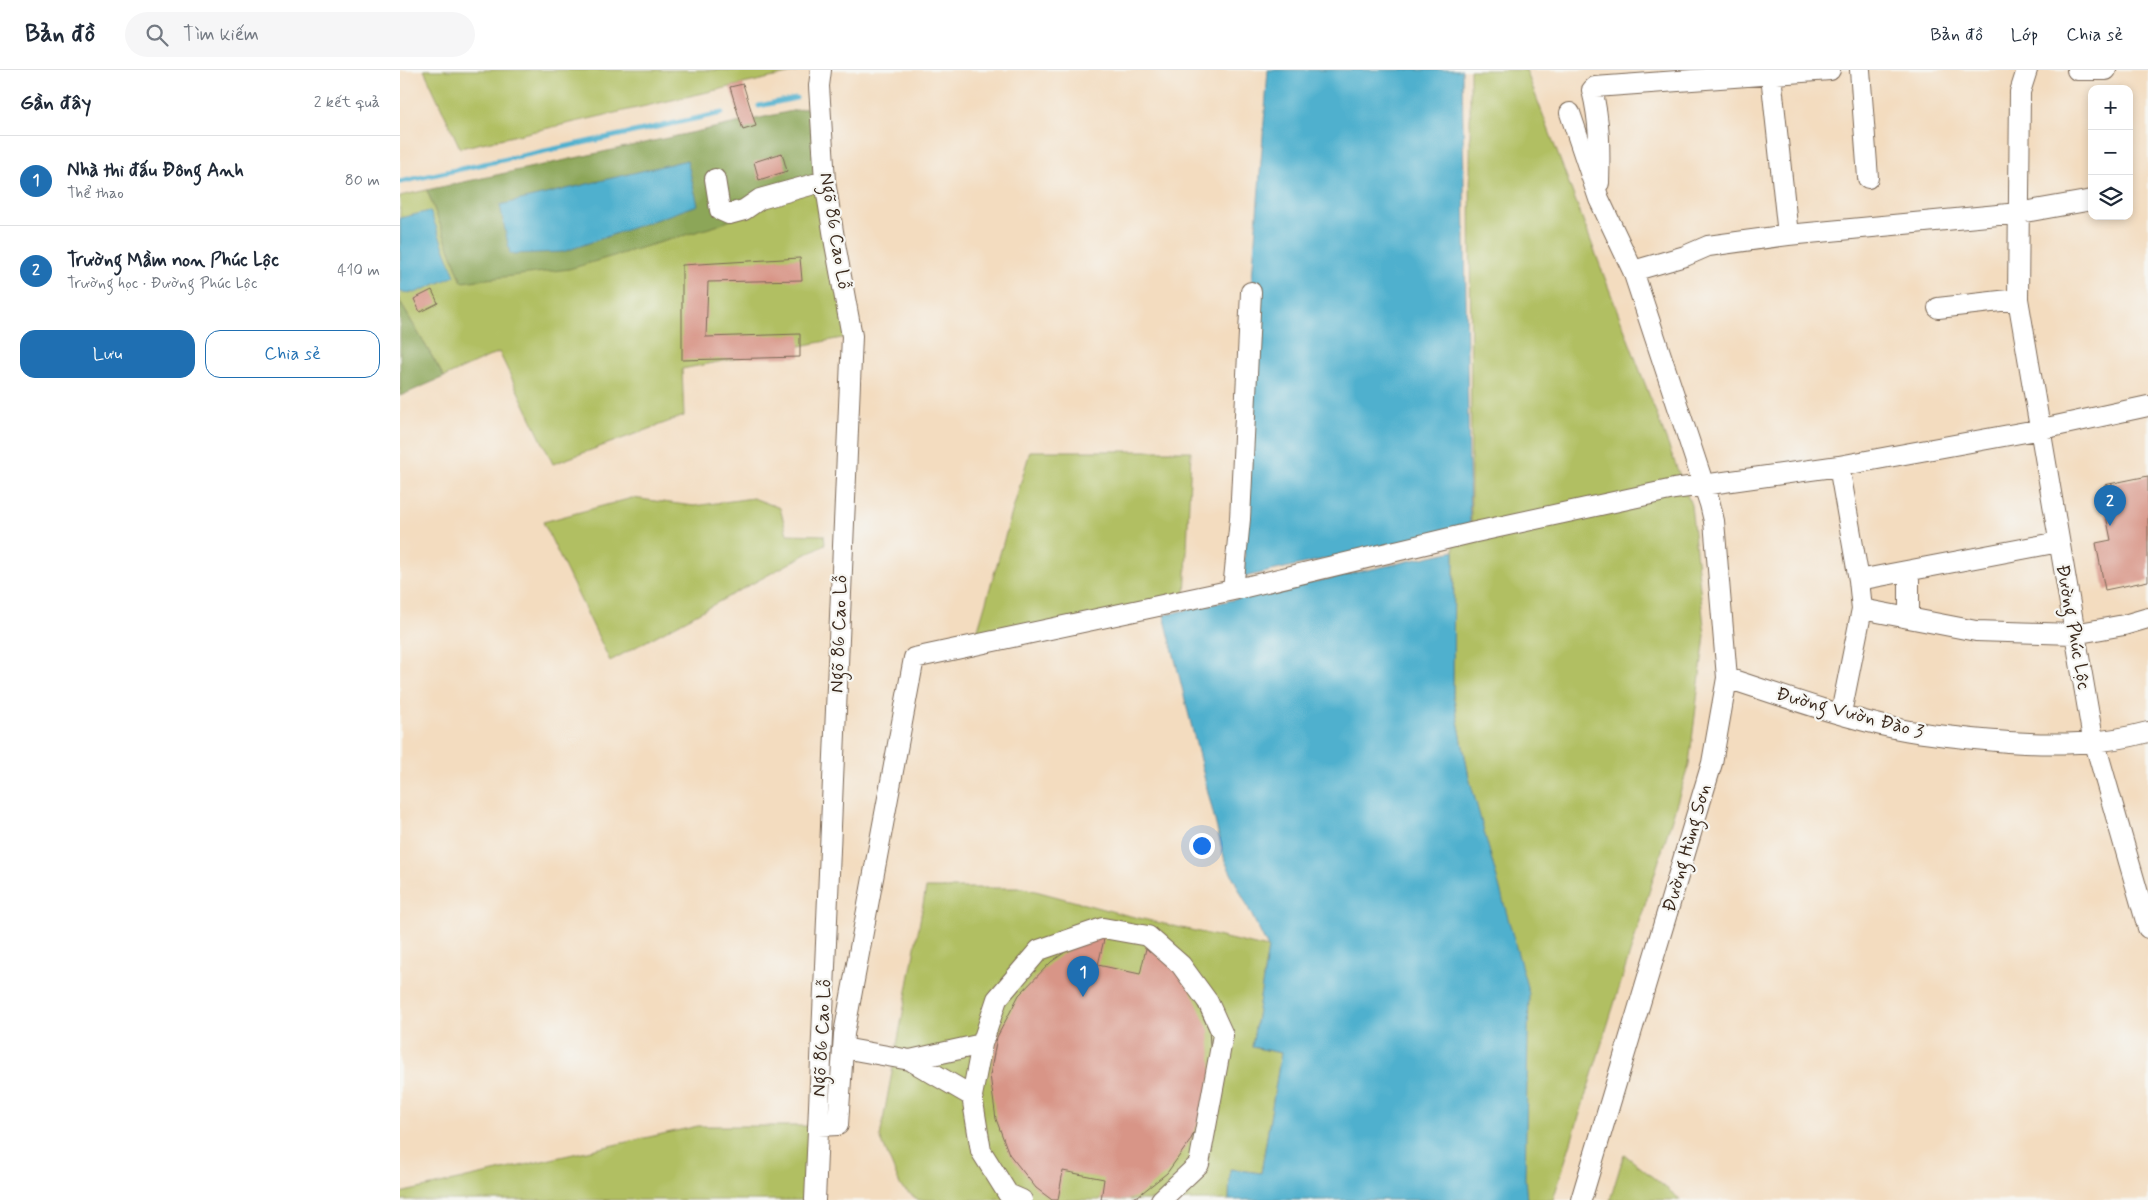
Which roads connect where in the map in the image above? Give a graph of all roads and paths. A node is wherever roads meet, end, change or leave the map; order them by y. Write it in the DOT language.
graph roads {
  1 [pos="1830,70"];
  2 [pos="1860,70"];
  3 [pos="2027,70"];
  4 [pos="2077,70"];
  5 [pos="2106,70"];
  6 [pos="817,75"];
  7 [pos="1771,75"];
  8 [pos="1570,113"];
  9 [pos="1868,178"];
  10 [pos="715,179"];
  11 [pos="825,181"];
  12 [pos="1599,199"];
  13 [pos="2088,201"];
  14 [pos="2019,213"];
  15 [pos="1788,235"];
  16 [pos="1633,271"];
  17 [pos="1252,292"];
  18 [pos="2018,299"];
  19 [pos="1938,308"];
  20 [pos="2148,406"];
  21 [pos="2042,429"];
  22 [pos="1839,466"];
  23 [pos="1705,486"];
  24 [pos="2059,542"];
  25 [pos="1909,571"];
  26 [pos="1859,580"];
  27 [pos="1233,590"];
  28 [pos="1862,609"];
  29 [pos="1909,618"];
  30 [pos="2148,618"];
  31 [pos="2074,634"];
  32 [pos="1726,678"];
  33 [pos="1841,713"];
  34 [pos="2148,732"];
  35 [pos="2095,743"];
  36 [pos="2148,928"];
  37 [pos="982,1044"];
  38 [pos="843,1048"];
  39 [pos="910,1060"];
  40 [pos="972,1096"];
  41 [pos="818,1126"];
  42 [pos="815,1200"];
  43 [pos="1022,1200"];
  44 [pos="1161,1200"];
  45 [pos="1582,1200"];
  1 -- 7 [label="street"];
  2 -- 9 [label="street"];
  3 -- 14 [label="street, Đường Phúc Lộc"];
  4 -- 5 [label="street"];
  6 -- 11 [label="street, Ngõ 86 Cao Lỗ"];
  7 -- 12 [label="street"];
  7 -- 15 [label="street"];
  8 -- 12 [label="street, Đường Hùng Sơn"];
  10 -- 11 [label="street"];
  11 -- 41 [label="street, Ngõ 86 Cao Lỗ"];
  12 -- 16 [label="street, Đường Hùng Sơn"];
  13 -- 14 [label="street"];
  14 -- 15 [label="street"];
  14 -- 18 [label="street, Đường Phúc Lộc"];
  15 -- 16 [label="street"];
  16 -- 23 [label="street, Đường Hùng Sơn"];
  17 -- 27 [label="street"];
  18 -- 19 [label="street"];
  18 -- 21 [label="street, Đường Phúc Lộc"];
  20 -- 21 [label="street"];
  21 -- 22 [label="street"];
  21 -- 24 [label="street, Đường Phúc Lộc"];
  22 -- 23 [label="street"];
  22 -- 26 [label="street"];
  23 -- 27 [label="street"];
  23 -- 32 [label="street, Đường Hùng Sơn"];
  24 -- 25 [label="street"];
  24 -- 31 [label="street, Đường Phúc Lộc"];
  25 -- 26 [label="street"];
  25 -- 29 [label="street"];
  26 -- 28 [label="street"];
  27 -- 38 [label="street"];
  28 -- 29 [label="street"];
  28 -- 33 [label="street"];
  29 -- 31 [label="street"];
  30 -- 31 [label="street"];
  31 -- 35 [label="street, Đường Phúc Lộc"];
  32 -- 33 [label="street, Đường Vườn Đào 3"];
  32 -- 45 [label="street, Đường Hùng Sơn"];
  33 -- 35 [label="street, Đường Vườn Đào 3"];
  34 -- 35 [label="street, Đường Vườn Đào 3"];
  35 -- 36 [label="street, Đường Phúc Lộc"];
  37 -- 39 [label="street"];
  37 -- 40 [label="street"];
  37 -- 44 [label="street"];
  38 -- 39 [label="street"];
  38 -- 41 [label="street"];
  39 -- 40 [label="street"];
  40 -- 43 [label="street"];
  41 -- 42 [label="street, Ngõ 86 Cao Lỗ"];
}
